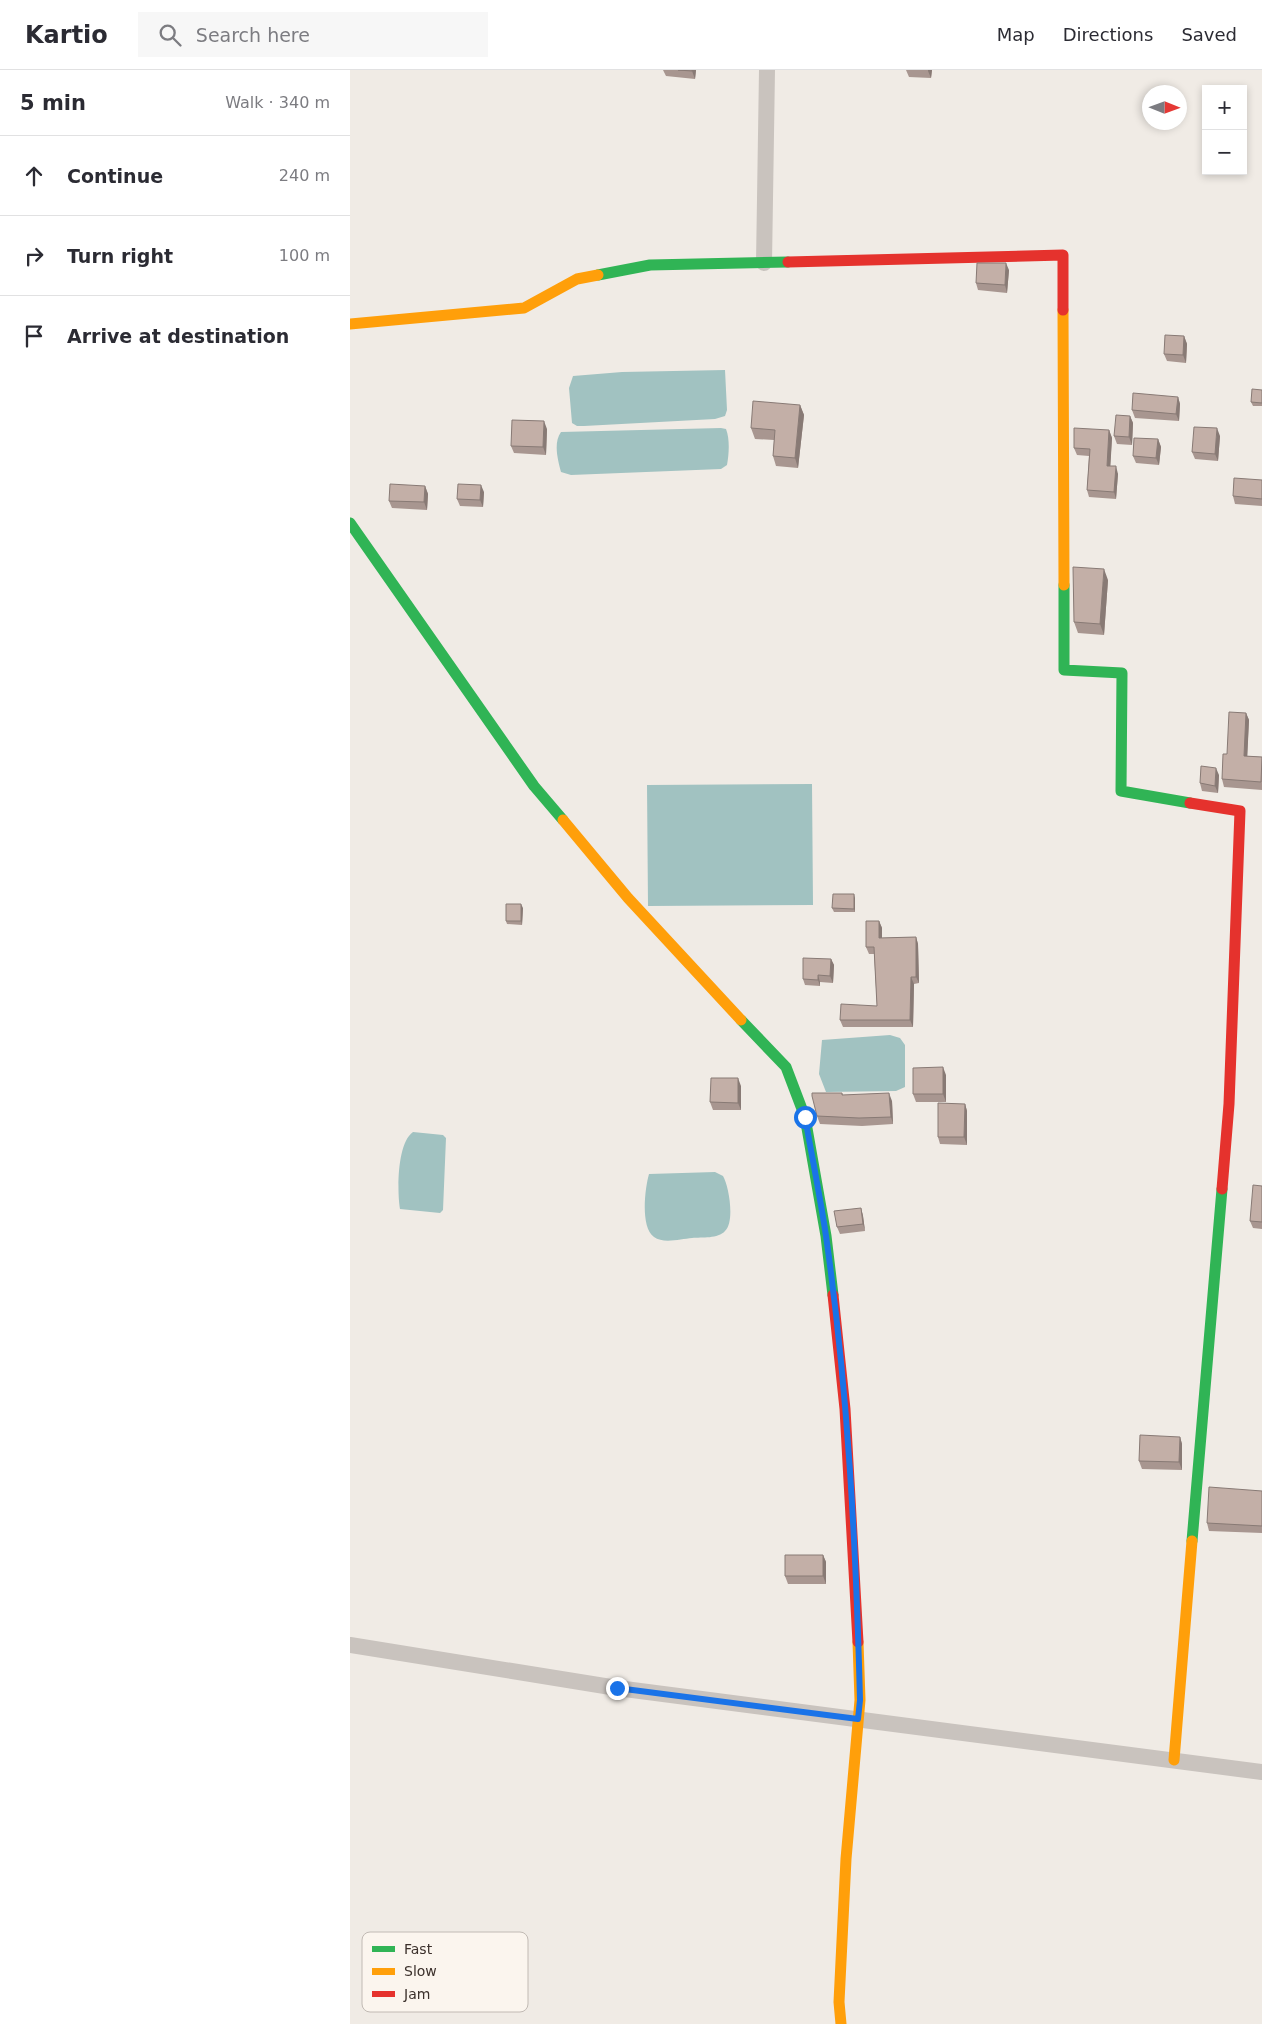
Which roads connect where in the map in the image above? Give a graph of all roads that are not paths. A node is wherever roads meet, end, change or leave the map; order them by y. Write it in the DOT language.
graph roads {
  1 [pos="767,70"];
  2 [pos="764,263"];
  3 [pos="350,324"];
  4 [pos="350,523"];
  5 [pos="350,1644"];
  6 [pos="858,1719"];
  7 [pos="1174,1760"];
  8 [pos="1262,1772"];
  9 [pos="841,2024"];
  1 -- 2 [label="street"];
  2 -- 3 [label="street"];
  2 -- 7 [label="street"];
  4 -- 6 [label="street"];
  5 -- 6 [label="street"];
  6 -- 7 [label="street"];
  6 -- 9 [label="street"];
  7 -- 8 [label="street"];
}
